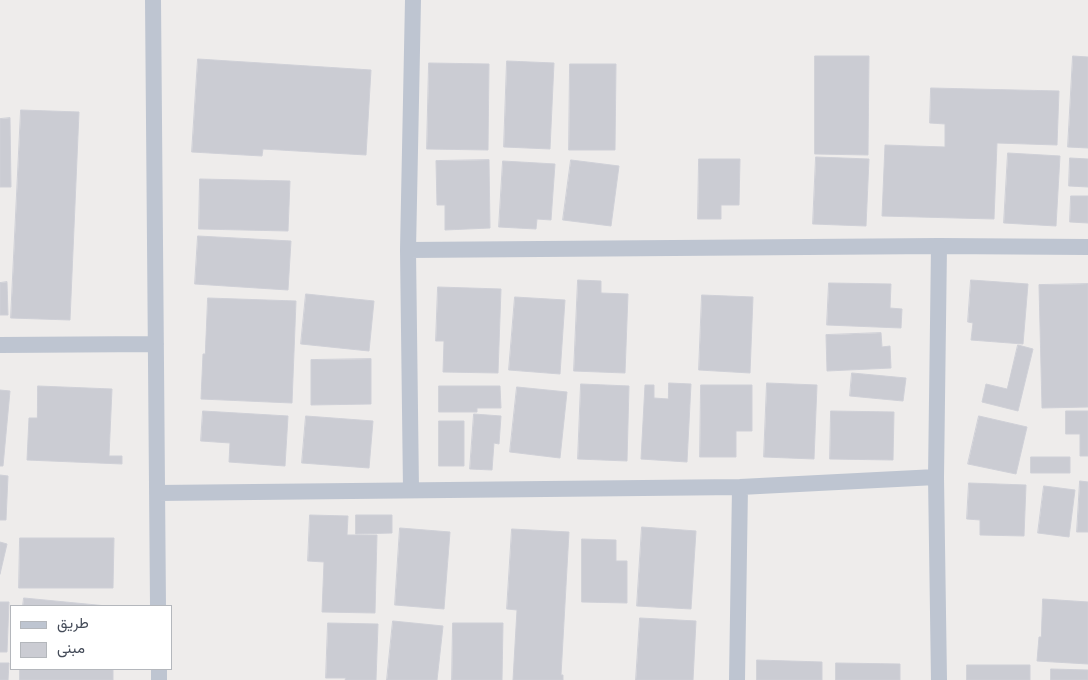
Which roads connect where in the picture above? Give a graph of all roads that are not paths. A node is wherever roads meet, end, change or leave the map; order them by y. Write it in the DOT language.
graph roads {
  1 [pos="153,0"];
  2 [pos="413,0"];
  3 [pos="939,246"];
  4 [pos="1088,247"];
  5 [pos="408,250"];
  6 [pos="0,344"];
  7 [pos="156,344"];
  8 [pos="936,477"];
  9 [pos="740,487"];
  10 [pos="411,490"];
  11 [pos="157,493"];
  12 [pos="158,605"];
  13 [pos="737,680"];
  14 [pos="939,680"];
  1 -- 7 [label="street"];
  2 -- 5 [label="street"];
  3 -- 4 [label="street"];
  3 -- 5 [label="street"];
  3 -- 8 [label="street"];
  5 -- 10 [label="street"];
  6 -- 7 [label="street"];
  7 -- 11 [label="street"];
  8 -- 9 [label="street"];
  8 -- 14 [label="street"];
  9 -- 10 [label="street"];
  9 -- 13 [label="street"];
  10 -- 11 [label="street"];
  11 -- 12 [label="street"];
}
